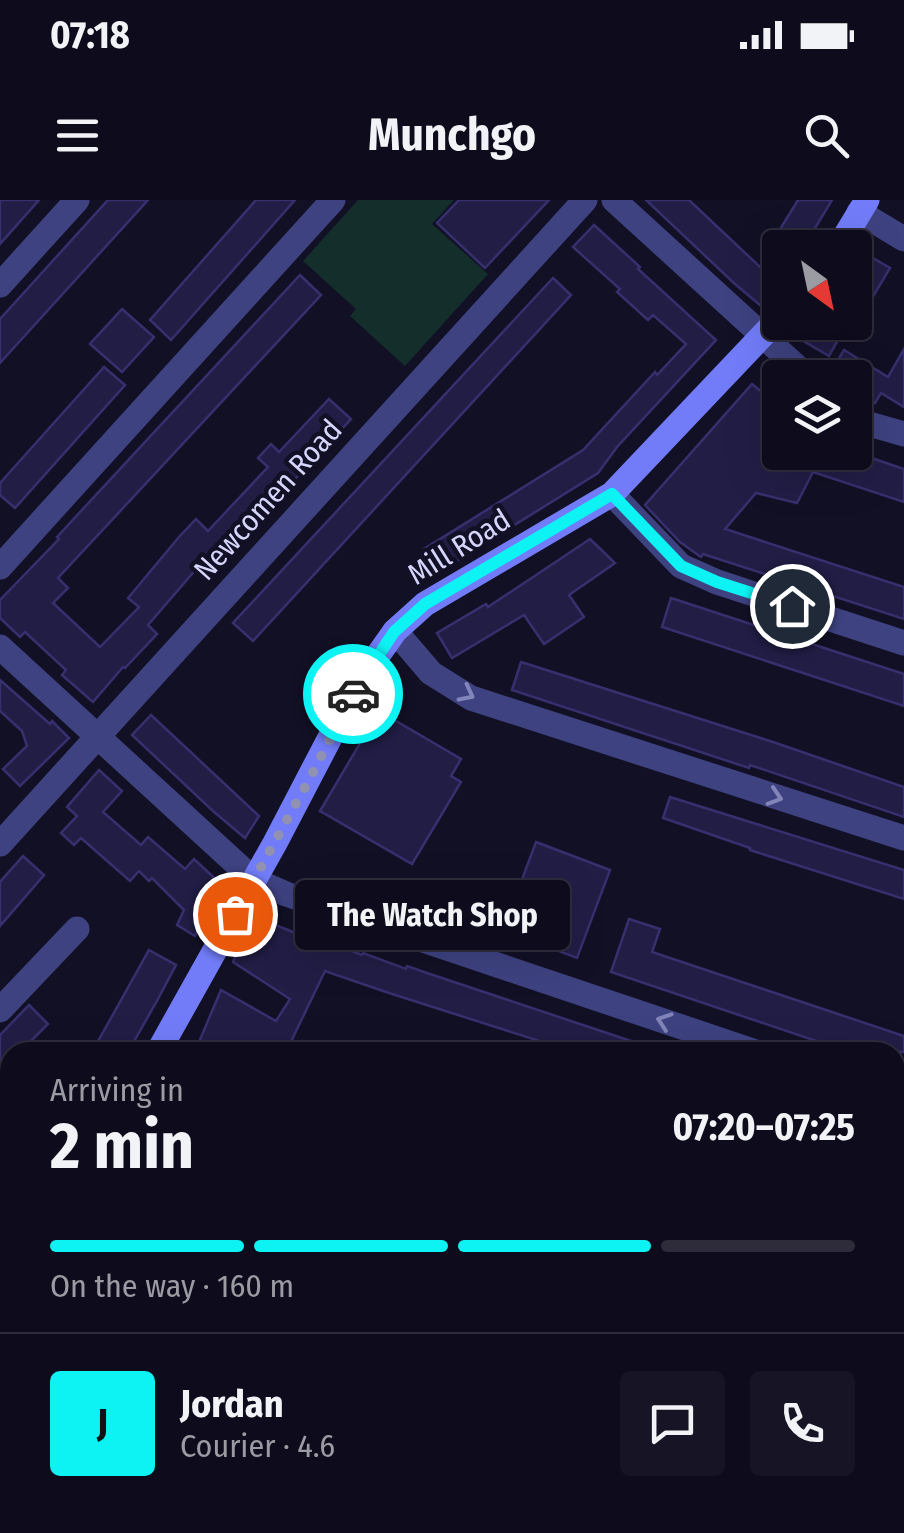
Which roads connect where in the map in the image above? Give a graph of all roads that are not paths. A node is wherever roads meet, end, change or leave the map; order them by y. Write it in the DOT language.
graph roads {
  1 [pos="77,200"];
  2 [pos="333,200"];
  3 [pos="584,200"];
  4 [pos="614,200"];
  5 [pos="863,206"];
  6 [pos="849,230"];
  7 [pos="904,239"];
  8 [pos="0,285"];
  9 [pos="762,318"];
  10 [pos="762,336"];
  11 [pos="872,425"];
  12 [pos="904,434"];
  13 [pos="612,494"];
  14 [pos="0,567"];
  15 [pos="394,632"];
  16 [pos="904,643"];
  17 [pos="0,647"];
  18 [pos="97,737"];
  19 [pos="904,838"];
  20 [pos="0,844"];
  21 [pos="254,880"];
  22 [pos="77,929"];
  23 [pos="0,1010"];
  24 [pos="166,1042"];
  25 [pos="726,1042"];
  1 -- 8 [label="street"];
  2 -- 14 [label="street"];
  3 -- 18 [label="street, Newcomen Road"];
  4 -- 9 [label="street"];
  5 -- 6 [label="street"];
  5 -- 7 [label="street"];
  10 -- 13 [label="street, Mill Road"];
  11 -- 12 [label="street"];
  13 -- 15 [label="street, Mill Road"];
  13 -- 16 [label="street"];
  15 -- 19 [label="street, one-way"];
  15 -- 21 [label="street, Mill Road"];
  17 -- 18 [label="street"];
  18 -- 20 [label="street, Newcomen Road"];
  18 -- 21 [label="street"];
  21 -- 24 [label="street, Mill Road"];
  25 -- 21 [label="street, one-way"];
  22 -- 23 [label="street"];
}
